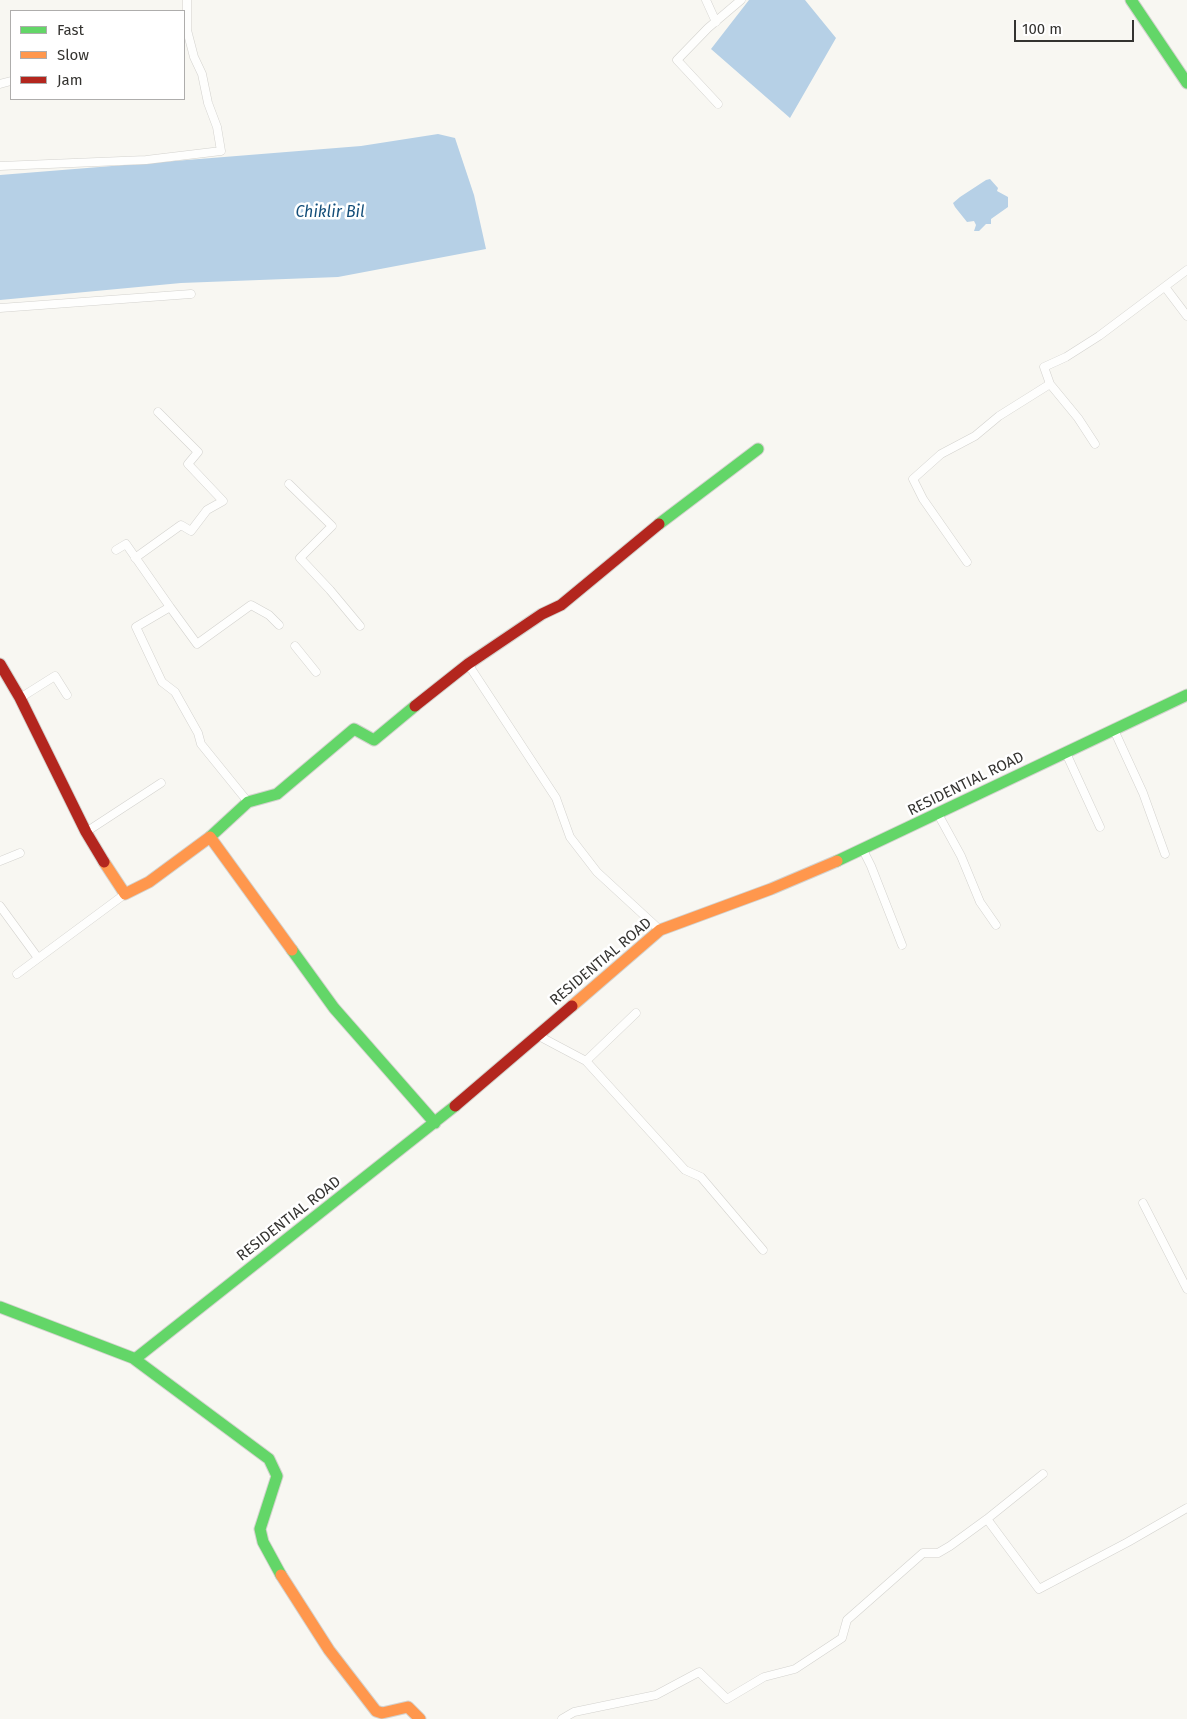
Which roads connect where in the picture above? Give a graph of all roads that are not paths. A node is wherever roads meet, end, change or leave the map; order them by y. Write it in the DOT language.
graph roads {
  1 [pos="187,0"];
  2 [pos="706,0"];
  3 [pos="741,0"];
  4 [pos="1131,0"];
  5 [pos="716,22"];
  6 [pos="186,30"];
  7 [pos="1187,83"];
  8 [pos="718,104"];
  9 [pos="0,166"];
  10 [pos="1187,270"];
  11 [pos="1165,287"];
  12 [pos="191,294"];
  13 [pos="0,308"];
  14 [pos="1187,316"];
  15 [pos="1050,384"];
  16 [pos="158,412"];
  17 [pos="1095,444"];
  18 [pos="758,450"];
  19 [pos="289,484"];
  20 [pos="116,550"];
  21 [pos="136,558"];
  22 [pos="967,562"];
  23 [pos="170,606"];
  24 [pos="279,625"];
  25 [pos="360,626"];
  26 [pos="295,646"];
  27 [pos="0,664"];
  28 [pos="468,664"];
  29 [pos="316,672"];
  30 [pos="67,695"];
  31 [pos="1187,695"];
  32 [pos="20,698"];
  33 [pos="1114,730"];
  34 [pos="1066,753"];
  35 [pos="161,783"];
  36 [pos="248,802"];
  37 [pos="938,814"];
  38 [pos="1100,827"];
  39 [pos="86,832"];
  40 [pos="210,837"];
  41 [pos="863,850"];
  42 [pos="20,853"];
  43 [pos="1165,854"];
  44 [pos="0,861"];
  45 [pos="125,894"];
  46 [pos="0,906"];
  47 [pos="996,925"];
  48 [pos="660,930"];
  49 [pos="902,945"];
  50 [pos="38,958"];
  51 [pos="17,974"];
  52 [pos="636,1013"];
  53 [pos="537,1035"];
  54 [pos="586,1061"];
  55 [pos="435,1123"];
  56 [pos="1142,1203"];
  57 [pos="764,1250"];
  58 [pos="1187,1289"];
  59 [pos="0,1307"];
  60 [pos="135,1360"];
  61 [pos="1043,1474"];
  62 [pos="1187,1508"];
  63 [pos="987,1519"];
  64 [pos="420,1719"];
  65 [pos="562,1719"];
  1 -- 6 [label="street"];
  2 -- 5 [label="street"];
  3 -- 5 [label="street"];
  4 -- 7 [label="street"];
  5 -- 8 [label="street"];
  6 -- 9 [label="street"];
  10 -- 11 [label="street"];
  11 -- 14 [label="street"];
  11 -- 15 [label="street"];
  12 -- 13 [label="street"];
  15 -- 17 [label="street"];
  15 -- 22 [label="street"];
  16 -- 21 [label="street"];
  18 -- 28 [label="street"];
  19 -- 25 [label="street"];
  20 -- 21 [label="street"];
  21 -- 23 [label="street"];
  23 -- 24 [label="street"];
  23 -- 36 [label="street"];
  26 -- 29 [label="street"];
  27 -- 32 [label="street"];
  28 -- 36 [label="street"];
  28 -- 48 [label="street"];
  30 -- 32 [label="street"];
  31 -- 33 [label="street, RESIDENTIAL ROAD"];
  32 -- 39 [label="street"];
  33 -- 34 [label="street, RESIDENTIAL ROAD"];
  33 -- 43 [label="street"];
  34 -- 37 [label="street, RESIDENTIAL ROAD"];
  34 -- 38 [label="street"];
  35 -- 39 [label="street"];
  36 -- 40 [label="street"];
  37 -- 41 [label="street, RESIDENTIAL ROAD"];
  37 -- 47 [label="street"];
  39 -- 45 [label="street"];
  40 -- 45 [label="street"];
  40 -- 55 [label="street"];
  41 -- 48 [label="street, RESIDENTIAL ROAD"];
  41 -- 49 [label="street"];
  42 -- 44 [label="street"];
  45 -- 50 [label="street"];
  46 -- 50 [label="street"];
  48 -- 53 [label="street, RESIDENTIAL ROAD"];
  50 -- 51 [label="street"];
  52 -- 54 [label="street"];
  53 -- 54 [label="street"];
  53 -- 55 [label="street, RESIDENTIAL ROAD"];
  54 -- 57 [label="street"];
  55 -- 60 [label="street, RESIDENTIAL ROAD"];
  56 -- 58 [label="street"];
  59 -- 60 [label="street"];
  60 -- 64 [label="street"];
  61 -- 63 [label="street"];
  62 -- 63 [label="street"];
  63 -- 65 [label="street"];
}
